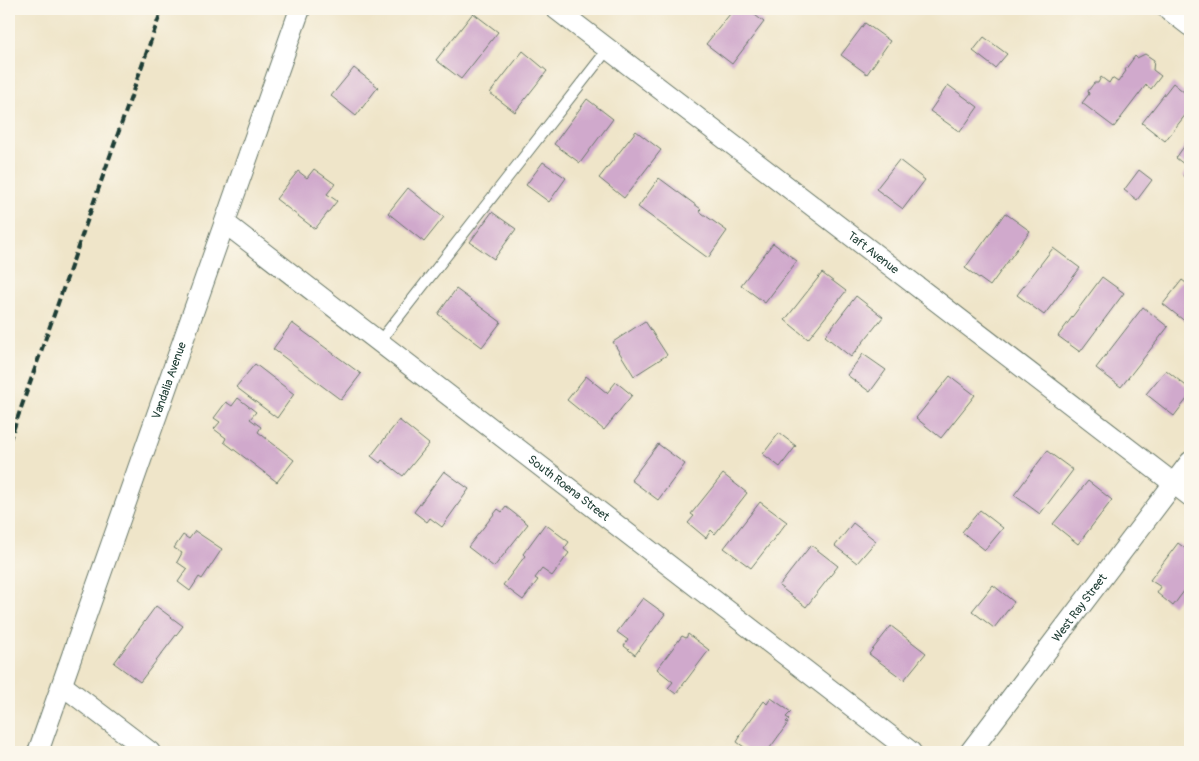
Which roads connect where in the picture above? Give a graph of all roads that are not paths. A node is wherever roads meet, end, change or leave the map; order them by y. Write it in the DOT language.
graph roads {
  1 [pos="300,9"];
  2 [pos="556,9"];
  3 [pos="1168,9"];
  4 [pos="1190,26"];
  5 [pos="608,49"];
  6 [pos="225,223"];
  7 [pos="379,342"];
  8 [pos="1190,462"];
  9 [pos="1174,483"];
  10 [pos="1190,496"];
  11 [pos="62,685"];
  12 [pos="38,752"];
  13 [pos="150,752"];
  14 [pos="911,752"];
  15 [pos="970,752"];
  1 -- 6 [label="street, Vandalia Avenue"];
  2 -- 5 [label="street, Taft Avenue"];
  3 -- 4 [label="street"];
  5 -- 7 [label="lane"];
  5 -- 9 [label="street, Taft Avenue"];
  6 -- 7 [label="street, South Roena Street"];
  6 -- 11 [label="street, Vandalia Avenue"];
  7 -- 14 [label="street, South Roena Street"];
  8 -- 9 [label="street, West Ray Street"];
  9 -- 10 [label="street, Taft Avenue"];
  9 -- 15 [label="street, West Ray Street"];
  11 -- 12 [label="street, Vandalia Avenue"];
  11 -- 13 [label="street"];
}
